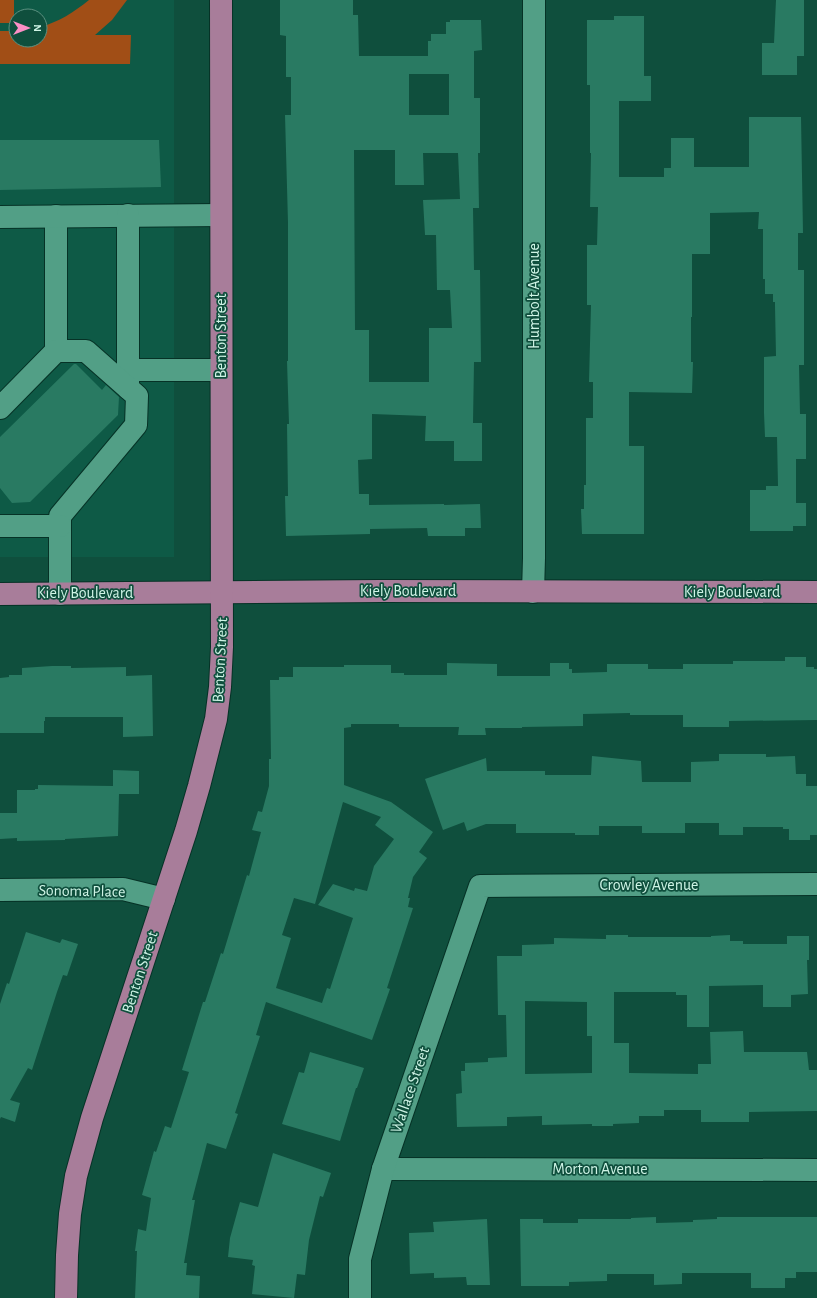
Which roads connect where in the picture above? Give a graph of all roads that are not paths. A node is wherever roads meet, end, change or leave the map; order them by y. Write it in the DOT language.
graph roads {
  1 [pos="221,0"];
  2 [pos="534,0"];
  3 [pos="221,214"];
  4 [pos="128,215"];
  5 [pos="0,216"];
  6 [pos="56,216"];
  7 [pos="56,351"];
  8 [pos="221,370"];
  9 [pos="128,379"];
  10 [pos="0,408"];
  11 [pos="0,526"];
  12 [pos="60,526"];
  13 [pos="222,592"];
  14 [pos="533,592"];
  15 [pos="817,592"];
  16 [pos="0,594"];
  17 [pos="60,594"];
  18 [pos="817,884"];
  19 [pos="480,886"];
  20 [pos="0,890"];
  21 [pos="164,899"];
  22 [pos="383,1168"];
  23 [pos="817,1170"];
  24 [pos="66,1298"];
  25 [pos="360,1298"];
  1 -- 3 [label="main road, Benton Street"];
  2 -- 14 [label="street, Humbolt Avenue"];
  3 -- 4 [label="street"];
  3 -- 8 [label="main road, Benton Street"];
  4 -- 6 [label="street"];
  4 -- 9 [label="street"];
  5 -- 6 [label="street"];
  6 -- 7 [label="street"];
  7 -- 9 [label="street"];
  7 -- 10 [label="street"];
  8 -- 9 [label="street"];
  8 -- 13 [label="main road, Benton Street"];
  9 -- 12 [label="street"];
  11 -- 12 [label="street"];
  12 -- 17 [label="street"];
  13 -- 14 [label="main road, Kiely Boulevard"];
  13 -- 17 [label="main road, Kiely Boulevard"];
  13 -- 21 [label="main road, Benton Street"];
  14 -- 15 [label="main road, Kiely Boulevard"];
  16 -- 17 [label="main road, Kiely Boulevard"];
  18 -- 19 [label="street, Crowley Avenue"];
  19 -- 22 [label="street, Wallace Street"];
  20 -- 21 [label="street, Sonoma Place"];
  21 -- 24 [label="main road, Benton Street"];
  22 -- 23 [label="street, Morton Avenue"];
  22 -- 25 [label="street, Wallace Street"];
}
